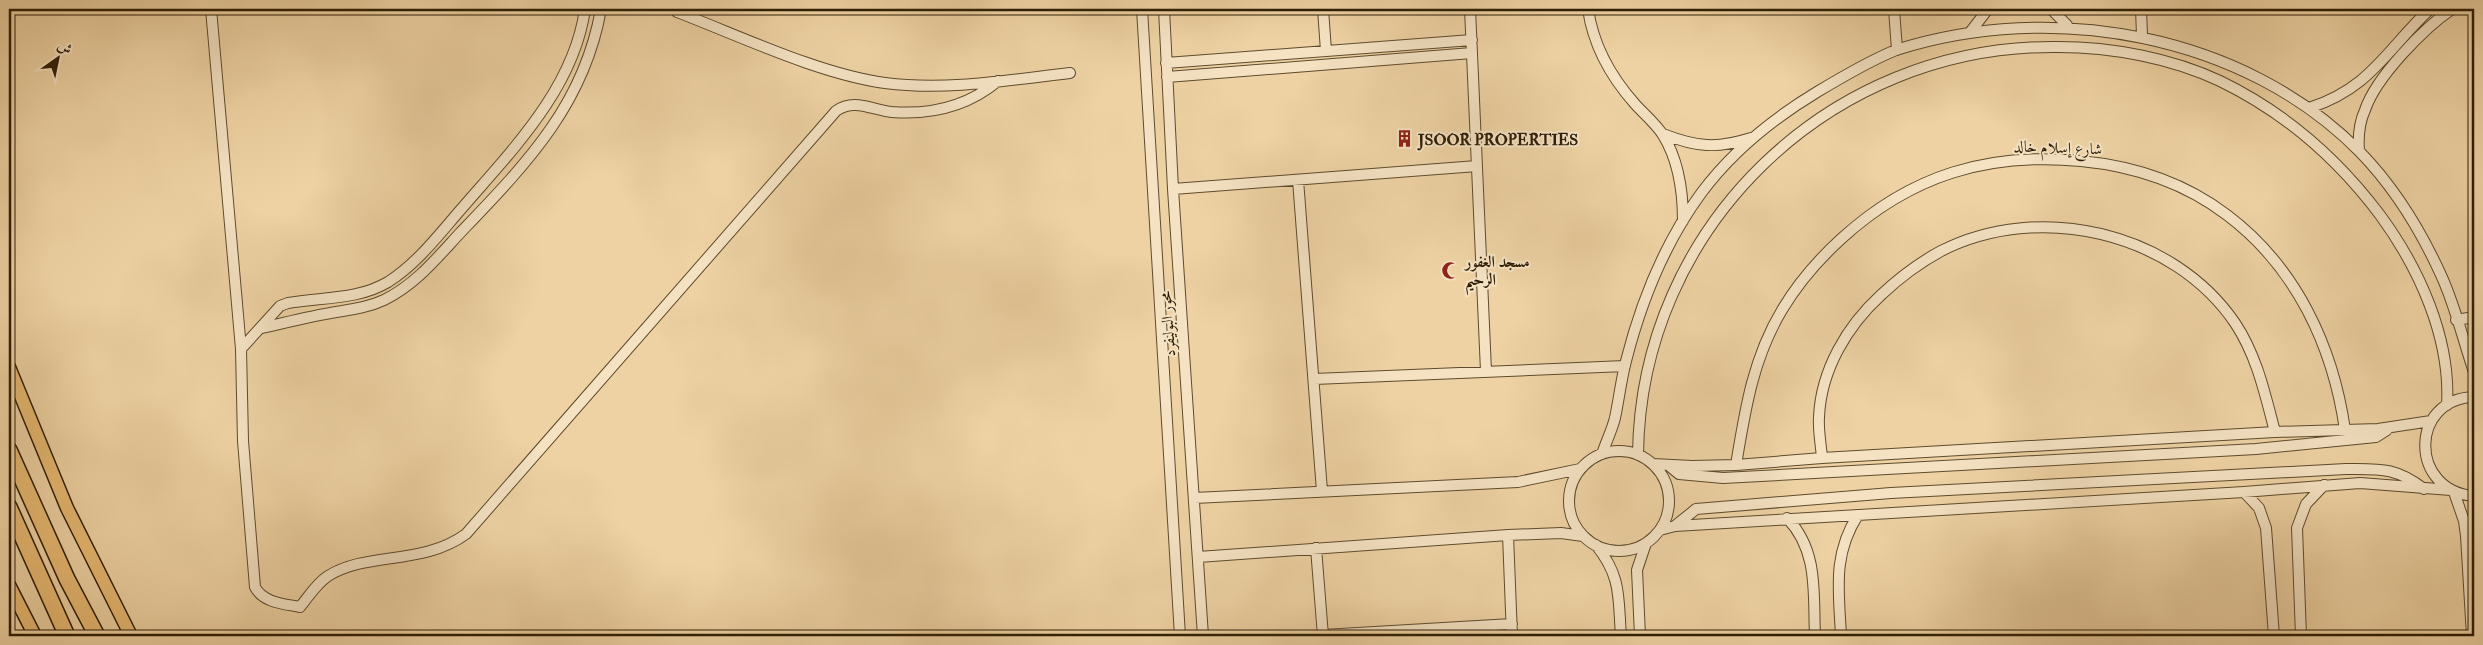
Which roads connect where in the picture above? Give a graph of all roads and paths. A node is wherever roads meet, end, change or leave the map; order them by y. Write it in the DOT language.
graph roads {
  1 [pos="211,9"];
  2 [pos="585,9"];
  3 [pos="601,9"];
  4 [pos="1142,9"];
  5 [pos="1164,9"];
  6 [pos="1323,9"];
  7 [pos="1470,9"];
  8 [pos="1588,9"];
  9 [pos="1894,9"];
  10 [pos="1988,9"];
  11 [pos="2051,9"];
  12 [pos="2141,9"];
  13 [pos="2430,9"];
  14 [pos="2452,9"];
  15 [pos="677,12"];
  16 [pos="2067,25"];
  17 [pos="1970,31"];
  18 [pos="2142,35"];
  19 [pos="1472,40"];
  20 [pos="1897,50"];
  21 [pos="1326,51"];
  22 [pos="1472,53"];
  23 [pos="1166,63"];
  24 [pos="1070,73"];
  25 [pos="1167,76"];
  26 [pos="998,81"];
  27 [pos="2309,108"];
  28 [pos="1663,134"];
  29 [pos="1756,137"];
  30 [pos="2359,151"];
  31 [pos="1477,166"];
  32 [pos="1298,180"];
  33 [pos="1173,189"];
  34 [pos="1683,221"];
  35 [pos="2474,317"];
  36 [pos="2456,320"];
  37 [pos="262,328"];
  38 [pos="241,349"];
  39 [pos="1624,366"];
  40 [pos="9,367"];
  41 [pos="1486,371"];
  42 [pos="2474,372"];
  43 [pos="1314,379"];
  44 [pos="2474,397"];
  45 [pos="2447,404"];
  46 [pos="2431,421"];
  47 [pos="2393,428"];
  48 [pos="2345,430"];
  49 [pos="2275,432"];
  50 [pos="9,450"];
  51 [pos="1602,454"];
  52 [pos="1638,455"];
  53 [pos="1822,458"];
  54 [pos="1653,464"];
  55 [pos="1668,465"];
  56 [pos="1736,465"];
  57 [pos="1580,469"];
  58 [pos="2324,485"];
  59 [pos="2424,490"];
  60 [pos="1322,491"];
  61 [pos="2452,491"];
  62 [pos="2244,492"];
  63 [pos="2474,496"];
  64 [pos="1194,498"];
  65 [pos="9,507"];
  66 [pos="1858,516"];
  67 [pos="1787,518"];
  68 [pos="1675,526"];
  69 [pos="1660,530"];
  70 [pos="1508,534"];
  71 [pos="1583,536"];
  72 [pos="1594,542"];
  73 [pos="1646,543"];
  74 [pos="1316,548"];
  75 [pos="1198,557"];
  76 [pos="9,585"];
  77 [pos="1512,624"];
  78 [pos="35,636"];
  79 [pos="67,636"];
  80 [pos="97,636"];
  81 [pos="131,636"];
  82 [pos="1180,636"];
  83 [pos="1203,636"];
  84 [pos="1323,636"];
  85 [pos="1512,636"];
  86 [pos="1621,636"];
  87 [pos="1640,636"];
  88 [pos="1815,636"];
  89 [pos="1841,636"];
  90 [pos="2274,636"];
  91 [pos="2301,636"];
  92 [pos="2472,636"];
  1 -- 38 [label="street"];
  2 -- 37 [label="street"];
  3 -- 37 [label="street"];
  4 -- 82 [label="street, محور البوليفرد"];
  5 -- 23 [label="street, محور البوليفرد"];
  6 -- 21 [label="street"];
  7 -- 19 [label="street"];
  8 -- 28 [label="street"];
  9 -- 20 [label="street"];
  10 -- 17 [label="street"];
  11 -- 16 [label="street"];
  12 -- 18 [label="street"];
  13 -- 27 [label="street"];
  14 -- 30 [label="street"];
  15 -- 26 [label="street"];
  16 -- 17 [label="street"];
  16 -- 18 [label="street"];
  17 -- 20 [label="street"];
  18 -- 27 [label="street"];
  19 -- 21 [label="street"];
  19 -- 22 [label="street"];
  20 -- 29 [label="street"];
  21 -- 23 [label="street"];
  22 -- 25 [label="street"];
  22 -- 31 [label="street"];
  23 -- 25 [label="street, محور البوليفرد"];
  24 -- 26 [label="street"];
  25 -- 33 [label="street, محور البوليفرد"];
  26 -- 38 [label="street"];
  27 -- 30 [label="street"];
  28 -- 29 [label="street"];
  28 -- 34 [label="street"];
  29 -- 34 [label="street"];
  30 -- 36 [label="street"];
  31 -- 32 [label="street"];
  31 -- 41 [label="street"];
  32 -- 33 [label="street"];
  32 -- 43 [label="street"];
  33 -- 64 [label="street, محور البوليفرد"];
  34 -- 39 [label="street"];
  35 -- 36 [label="street"];
  36 -- 42 [label="street"];
  37 -- 38 [label="street"];
  39 -- 41 [label="street"];
  39 -- 51 [label="street"];
  40 -- 81 [label="main road"];
  41 -- 43 [label="street"];
  43 -- 60 [label="street"];
  44 -- 45 [label="street"];
  45 -- 46 [label="street"];
  45 -- 52 [label="street"];
  46 -- 47 [label="street"];
  46 -- 61 [label="street"];
  47 -- 48 [label="street"];
  47 -- 55 [label="street"];
  48 -- 49 [label="street"];
  48 -- 56 [label="street, شارع إسلام خالد"];
  49 -- 53 [label="street"];
  49 -- 53 [label="street"];
  50 -- 80 [label="highway"];
  51 -- 52 [label="street"];
  51 -- 57 [label="street"];
  52 -- 54 [label="street"];
  53 -- 56 [label="street"];
  54 -- 55 [label="street"];
  54 -- 69 [label="street"];
  55 -- 56 [label="street"];
  57 -- 60 [label="street"];
  57 -- 71 [label="street"];
  58 -- 59 [label="street"];
  58 -- 62 [label="street"];
  58 -- 91 [label="street"];
  59 -- 61 [label="street"];
  59 -- 68 [label="street"];
  60 -- 64 [label="street"];
  61 -- 63 [label="street"];
  61 -- 92 [label="street"];
  62 -- 66 [label="street"];
  62 -- 90 [label="street"];
  64 -- 75 [label="street, محور البوليفرد"];
  65 -- 79 [label="highway"];
  66 -- 67 [label="street"];
  66 -- 89 [label="street"];
  67 -- 68 [label="street"];
  67 -- 88 [label="street"];
  68 -- 69 [label="street"];
  69 -- 73 [label="street"];
  70 -- 71 [label="street"];
  70 -- 74 [label="street"];
  70 -- 77 [label="street"];
  71 -- 72 [label="street"];
  72 -- 73 [label="street"];
  72 -- 86 [label="street"];
  73 -- 87 [label="street"];
  74 -- 75 [label="street"];
  74 -- 84 [label="street"];
  75 -- 83 [label="street, محور البوليفرد"];
  76 -- 78 [label="main road"];
  77 -- 84 [label="street"];
  77 -- 85 [label="street"];
}
